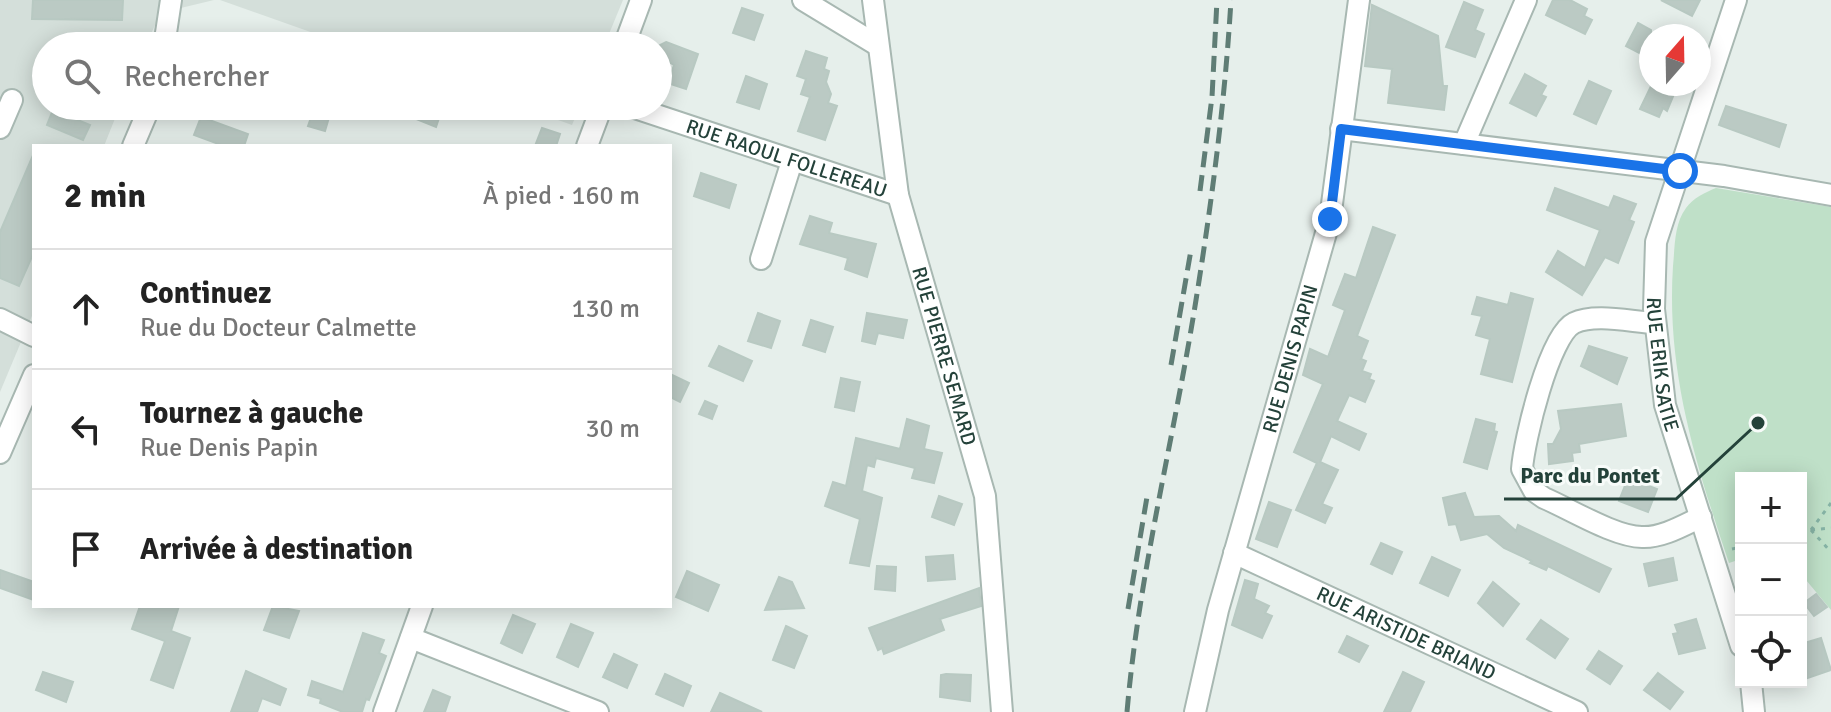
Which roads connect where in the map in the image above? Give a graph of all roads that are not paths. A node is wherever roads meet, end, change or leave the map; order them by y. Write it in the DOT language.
graph roads {
  1 [pos="171,0"];
  2 [pos="185,0"];
  3 [pos="641,0"];
  4 [pos="803,0"];
  5 [pos="873,0"];
  6 [pos="1359,0"];
  7 [pos="1526,0"];
  8 [pos="1736,0"];
  9 [pos="167,32"];
  10 [pos="180,32"];
  11 [pos="629,32"];
  12 [pos="877,45"];
  13 [pos="12,100"];
  14 [pos="144,120"];
  15 [pos="597,120"];
  16 [pos="670,120"];
  17 [pos="0,128"];
  18 [pos="1341,129"];
  19 [pos="134,144"];
  20 [pos="588,144"];
  21 [pos="1464,144"];
  22 [pos="792,161"];
  23 [pos="1680,171"];
  24 [pos="898,195"];
  25 [pos="1831,195"];
  26 [pos="761,259"];
  27 [pos="0,319"];
  28 [pos="1655,323"];
  29 [pos="32,335"];
  30 [pos="32,380"];
  31 [pos="0,453"];
  32 [pos="1701,517"];
  33 [pos="1234,553"];
  34 [pos="421,608"];
  35 [pos="1735,627"];
  36 [pos="411,638"];
  37 [pos="1752,688"];
  38 [pos="590,711"];
  39 [pos="384,712"];
  40 [pos="1002,712"];
  41 [pos="1195,712"];
  42 [pos="1577,712"];
  43 [pos="1754,712"];
  1 -- 9 [label="street"];
  2 -- 10 [label="street"];
  3 -- 11 [label="street"];
  4 -- 12 [label="street"];
  5 -- 12 [label="street, RUE PIERRE SEMARD"];
  6 -- 18 [label="street, RUE DENIS PAPIN"];
  7 -- 21 [label="street"];
  8 -- 23 [label="street, RUE ERIK SATIE"];
  12 -- 24 [label="street, RUE PIERRE SEMARD"];
  13 -- 17 [label="street"];
  14 -- 19 [label="street"];
  15 -- 20 [label="street"];
  16 -- 22 [label="street, RUE RAOUL FOLLEREAU"];
  18 -- 21 [label="street"];
  18 -- 33 [label="street, RUE DENIS PAPIN"];
  21 -- 23 [label="street"];
  22 -- 24 [label="street, RUE RAOUL FOLLEREAU"];
  22 -- 26 [label="street"];
  23 -- 25 [label="street"];
  23 -- 28 [label="street, RUE ERIK SATIE"];
  24 -- 40 [label="street, RUE PIERRE SEMARD"];
  27 -- 29 [label="street"];
  28 -- 32 [label="street, RUE ERIK SATIE"];
  28 -- 32 [label="street"];
  30 -- 31 [label="street"];
  32 -- 35 [label="street, RUE ERIK SATIE"];
  33 -- 41 [label="street, RUE DENIS PAPIN"];
  33 -- 42 [label="street, RUE ARISTIDE BRIAND"];
  34 -- 36 [label="street"];
  36 -- 38 [label="street"];
  36 -- 39 [label="street"];
  37 -- 43 [label="street"];
}
